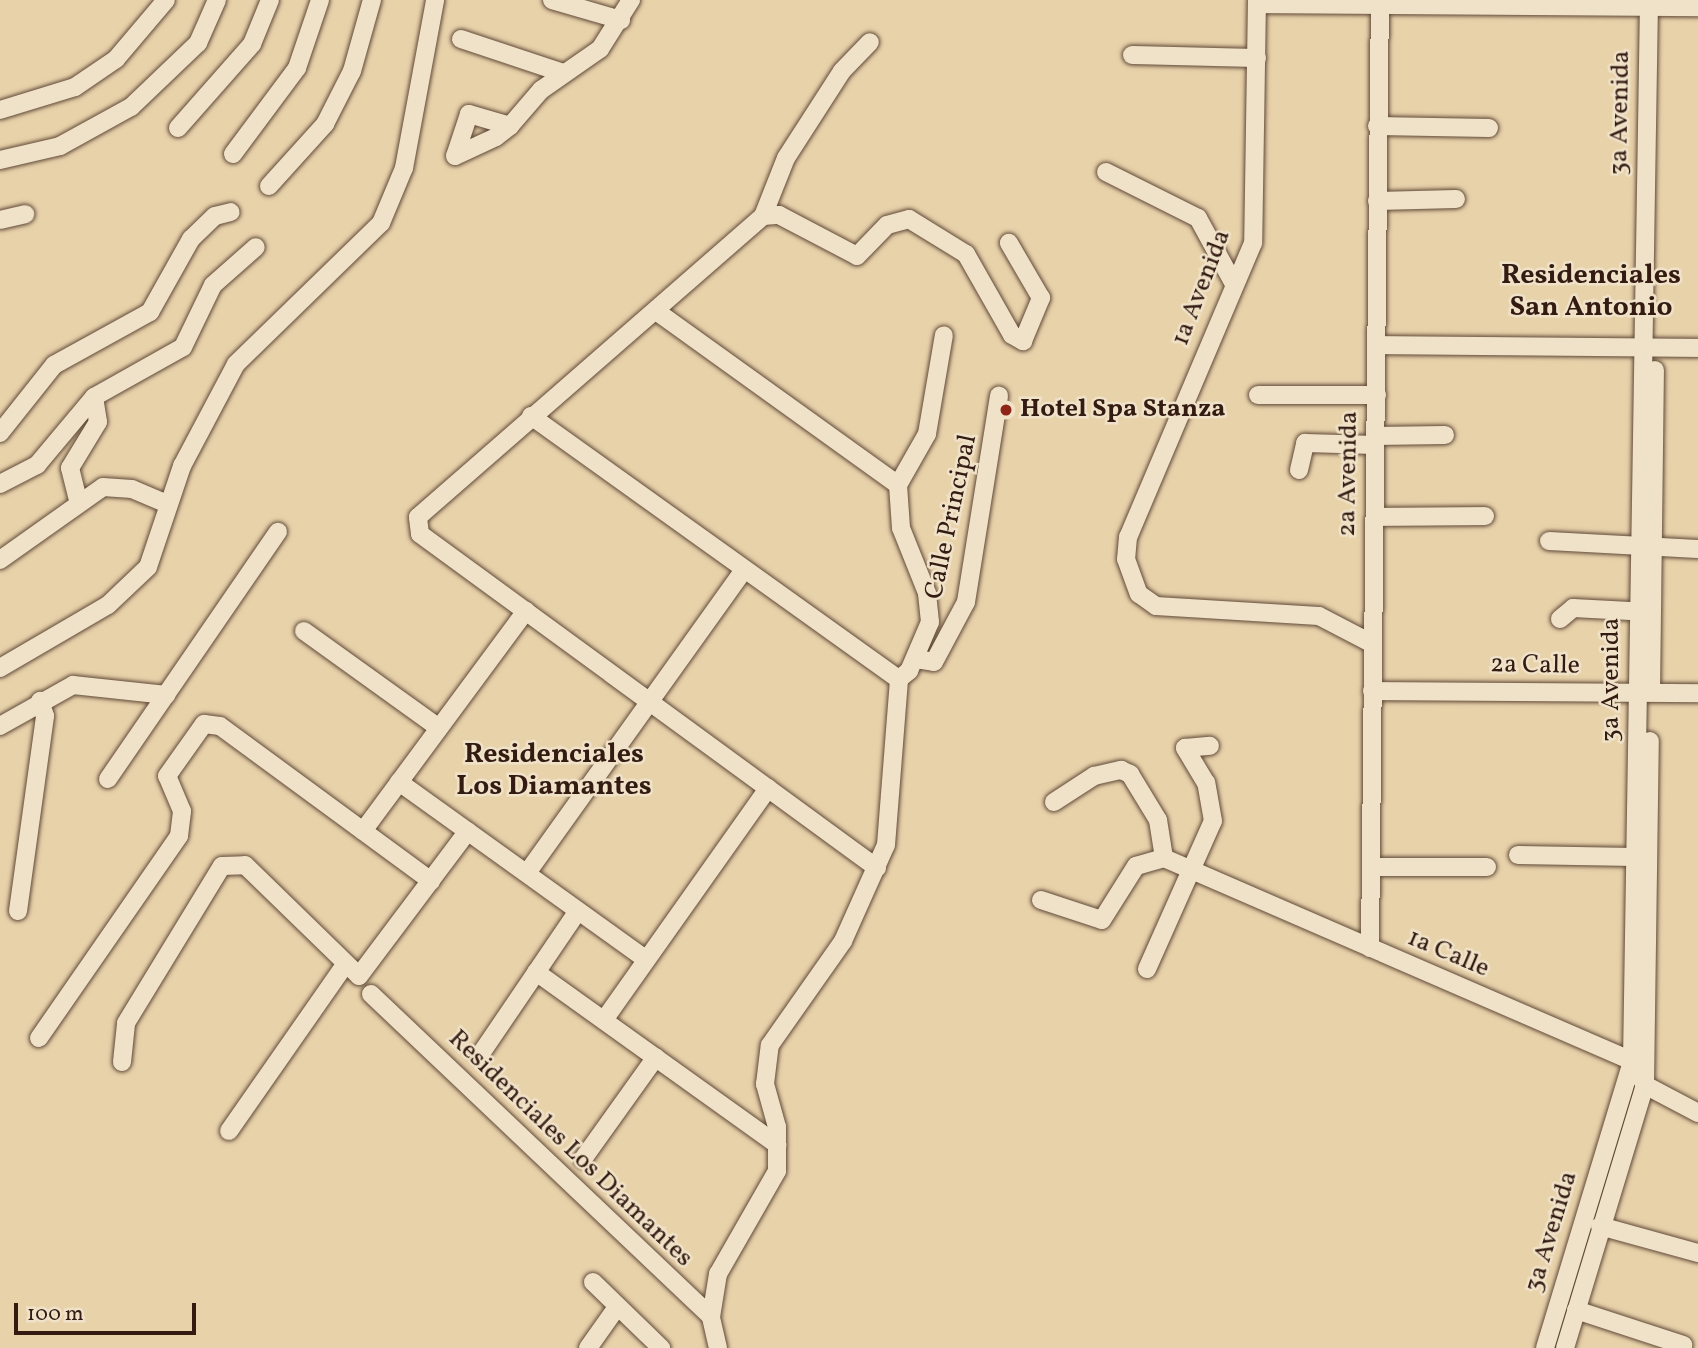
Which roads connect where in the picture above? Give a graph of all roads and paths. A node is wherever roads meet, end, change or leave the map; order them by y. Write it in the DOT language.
graph roads {
  1 [pos="166,0"];
  2 [pos="217,0"];
  3 [pos="270,0"];
  4 [pos="320,0"];
  5 [pos="372,0"];
  6 [pos="435,0"];
  7 [pos="552,0"];
  8 [pos="631,0"];
  9 [pos="1257,2"];
  10 [pos="1380,2"];
  11 [pos="1654,3"];
  12 [pos="1698,7"];
  13 [pos="621,20"];
  14 [pos="461,38"];
  15 [pos="870,42"];
  16 [pos="1132,55"];
  17 [pos="1257,58"];
  18 [pos="563,73"];
  19 [pos="0,110"];
  20 [pos="510,126"];
  21 [pos="1377,126"];
  22 [pos="178,128"];
  23 [pos="1489,128"];
  24 [pos="233,154"];
  25 [pos="0,160"];
  26 [pos="1106,172"];
  27 [pos="269,186"];
  28 [pos="1456,199"];
  29 [pos="1377,201"];
  30 [pos="231,212"];
  31 [pos="25,214"];
  32 [pos="762,216"];
  33 [pos="0,220"];
  34 [pos="1009,243"];
  35 [pos="256,247"];
  36 [pos="1234,284"];
  37 [pos="656,311"];
  38 [pos="944,335"];
  39 [pos="1377,345"];
  40 [pos="1649,348"];
  41 [pos="1698,348"];
  42 [pos="1258,395"];
  43 [pos="1377,395"];
  44 [pos="999,396"];
  45 [pos="94,397"];
  46 [pos="531,416"];
  47 [pos="0,433"];
  48 [pos="1445,435"];
  49 [pos="1375,440"];
  50 [pos="1298,470"];
  51 [pos="0,484"];
  52 [pos="898,485"];
  53 [pos="78,500"];
  54 [pos="169,504"];
  55 [pos="1485,516"];
  56 [pos="1375,517"];
  57 [pos="278,532"];
  58 [pos="1549,541"];
  59 [pos="1646,545"];
  60 [pos="1698,549"];
  61 [pos="0,560"];
  62 [pos="743,571"];
  63 [pos="1646,610"];
  64 [pos="526,611"];
  65 [pos="1560,620"];
  66 [pos="304,631"];
  67 [pos="1371,643"];
  68 [pos="916,659"];
  69 [pos="0,668"];
  70 [pos="899,679"];
  71 [pos="1371,691"];
  72 [pos="1698,693"];
  73 [pos="1645,694"];
  74 [pos="166,695"];
  75 [pos="40,701"];
  76 [pos="650,702"];
  77 [pos="0,726"];
  78 [pos="439,728"];
  79 [pos="1210,746"];
  80 [pos="108,779"];
  81 [pos="400,782"];
  82 [pos="768,788"];
  83 [pos="1054,802"];
  84 [pos="363,831"];
  85 [pos="468,831"];
  86 [pos="1518,855"];
  87 [pos="1636,857"];
  88 [pos="1164,858"];
  89 [pos="1373,867"];
  90 [pos="1487,867"];
  91 [pos="877,868"];
  92 [pos="1189,872"];
  93 [pos="527,873"];
  94 [pos="431,881"];
  95 [pos="1041,900"];
  96 [pos="18,911"];
  97 [pos="578,911"];
  98 [pos="1370,948"];
  99 [pos="645,959"];
  100 [pos="345,965"];
  101 [pos="1147,969"];
  102 [pos="536,972"];
  103 [pos="371,994"];
  104 [pos="604,1020"];
  105 [pos="1639,1025"];
  106 [pos="39,1038"];
  107 [pos="480,1055"];
  108 [pos="656,1057"];
  109 [pos="1632,1061"];
  110 [pos="122,1062"];
  111 [pos="1645,1085"];
  112 [pos="1698,1113"];
  113 [pos="229,1131"];
  114 [pos="778,1145"];
  115 [pos="583,1158"];
  116 [pos="1600,1226"];
  117 [pos="1698,1253"];
  118 [pos="593,1282"];
  119 [pos="617,1307"];
  120 [pos="1576,1310"];
  121 [pos="711,1317"];
  122 [pos="1683,1345"];
  123 [pos="588,1348"];
  124 [pos="661,1348"];
  125 [pos="718,1348"];
  126 [pos="1545,1348"];
  127 [pos="1565,1348"];
  1 -- 19 [label="street"];
  2 -- 25 [label="street"];
  3 -- 22 [label="street"];
  4 -- 24 [label="street"];
  5 -- 27 [label="street"];
  6 -- 54 [label="street"];
  7 -- 13 [label="street"];
  8 -- 13 [label="street"];
  9 -- 10 [label="street"];
  9 -- 17 [label="street, 1a Avenida"];
  10 -- 11 [label="street"];
  10 -- 21 [label="street, 2a Avenida"];
  11 -- 12 [label="street"];
  11 -- 40 [label="street, 3a Avenida"];
  13 -- 18 [label="street"];
  14 -- 18 [label="street"];
  15 -- 32 [label="street"];
  16 -- 17 [label="street"];
  17 -- 36 [label="street, 1a Avenida"];
  18 -- 20 [label="street"];
  21 -- 23 [label="street"];
  21 -- 29 [label="street, 2a Avenida"];
  26 -- 36 [label="street"];
  28 -- 29 [label="street"];
  29 -- 39 [label="street, 2a Avenida"];
  30 -- 47 [label="street"];
  31 -- 33 [label="street"];
  32 -- 34 [label="street"];
  32 -- 37 [label="street"];
  35 -- 45 [label="street"];
  36 -- 67 [label="street, 1a Avenida"];
  37 -- 46 [label="street"];
  37 -- 52 [label="street"];
  38 -- 52 [label="street"];
  39 -- 40 [label="street"];
  39 -- 43 [label="street, 2a Avenida"];
  40 -- 41 [label="street"];
  40 -- 59 [label="street, 3a Avenida"];
  42 -- 43 [label="street"];
  43 -- 49 [label="street, 2a Avenida"];
  44 -- 68 [label="street, Calle Principal"];
  45 -- 51 [label="street"];
  45 -- 53 [label="street"];
  46 -- 62 [label="street"];
  46 -- 64 [label="street"];
  48 -- 49 [label="street"];
  49 -- 50 [label="street"];
  49 -- 56 [label="street, 2a Avenida"];
  52 -- 68 [label="street"];
  53 -- 54 [label="street"];
  53 -- 61 [label="street"];
  54 -- 69 [label="street"];
  55 -- 56 [label="street"];
  56 -- 67 [label="street, 2a Avenida"];
  57 -- 74 [label="street"];
  58 -- 59 [label="street"];
  59 -- 60 [label="street"];
  59 -- 63 [label="street, 3a Avenida"];
  62 -- 70 [label="street"];
  62 -- 76 [label="street"];
  63 -- 65 [label="street"];
  63 -- 73 [label="street, 3a Avenida"];
  64 -- 76 [label="street"];
  64 -- 78 [label="street"];
  66 -- 78 [label="street"];
  67 -- 71 [label="street, 2a Avenida"];
  68 -- 70 [label="street"];
  70 -- 91 [label="street"];
  71 -- 73 [label="street, 2a Calle"];
  71 -- 89 [label="street, 2a Avenida"];
  72 -- 73 [label="street, 2a Calle"];
  73 -- 87 [label="street, 3a Avenida"];
  73 -- 105 [label="street, 3a Avenida"];
  74 -- 75 [label="street"];
  74 -- 80 [label="street"];
  75 -- 77 [label="street"];
  75 -- 96 [label="street"];
  76 -- 82 [label="street"];
  76 -- 93 [label="street"];
  78 -- 81 [label="street"];
  79 -- 92 [label="street"];
  81 -- 84 [label="street"];
  81 -- 85 [label="street"];
  82 -- 91 [label="street"];
  82 -- 99 [label="street"];
  83 -- 88 [label="street"];
  84 -- 94 [label="street"];
  84 -- 106 [label="street"];
  85 -- 93 [label="street"];
  85 -- 94 [label="street"];
  86 -- 87 [label="street"];
  87 -- 105 [label="street, 3a Avenida"];
  88 -- 92 [label="street, 1a Calle"];
  88 -- 95 [label="street"];
  89 -- 90 [label="street"];
  89 -- 98 [label="street, 2a Avenida"];
  91 -- 114 [label="street"];
  92 -- 98 [label="street, 1a Calle"];
  92 -- 101 [label="street"];
  93 -- 97 [label="street"];
  94 -- 100 [label="street"];
  97 -- 99 [label="street"];
  97 -- 102 [label="street"];
  98 -- 109 [label="street, 1a Calle"];
  99 -- 104 [label="street"];
  100 -- 110 [label="street"];
  100 -- 113 [label="street"];
  102 -- 104 [label="street"];
  102 -- 107 [label="street"];
  103 -- 121 [label="street, Residenciales Los Diamantes"];
  104 -- 108 [label="street"];
  105 -- 109 [label="street, 3a Avenida"];
  105 -- 111 [label="street, 3a Avenida"];
  108 -- 114 [label="street"];
  108 -- 115 [label="street"];
  109 -- 111 [label="street"];
  109 -- 126 [label="street, 3a Avenida"];
  111 -- 112 [label="street"];
  111 -- 116 [label="street, 3a Avenida"];
  114 -- 121 [label="street"];
  116 -- 117 [label="street"];
  116 -- 120 [label="street, 3a Avenida"];
  118 -- 119 [label="street"];
  119 -- 123 [label="street"];
  119 -- 124 [label="street"];
  120 -- 122 [label="street"];
  120 -- 127 [label="street, 3a Avenida"];
  121 -- 125 [label="street"];
}
